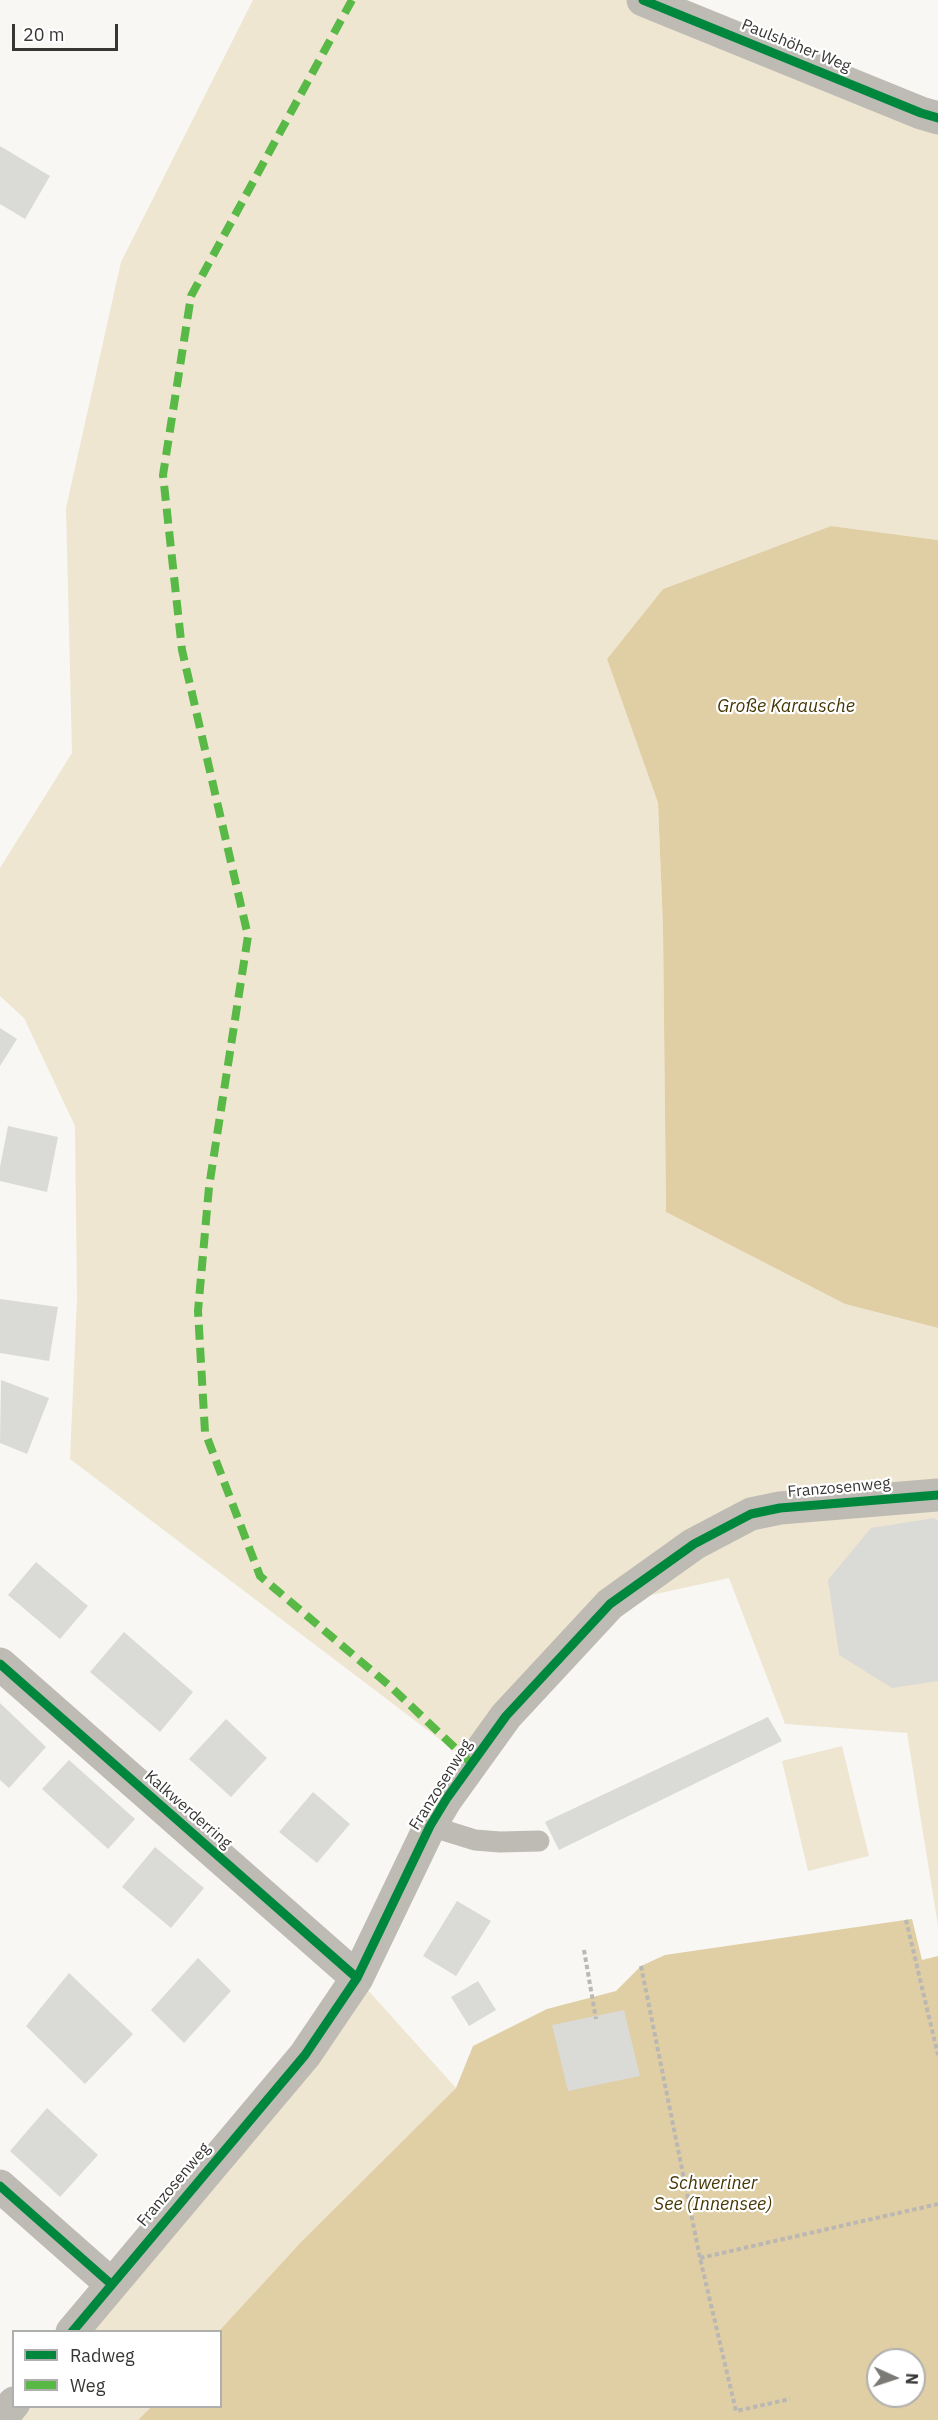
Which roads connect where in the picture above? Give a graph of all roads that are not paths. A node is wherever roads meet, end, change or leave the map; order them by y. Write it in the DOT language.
graph roads {
  1 [pos="644,0"];
  2 [pos="938,118"];
  3 [pos="938,1495"];
  4 [pos="0,1664"];
  5 [pos="430,1826"];
  6 [pos="539,1841"];
  7 [pos="357,1978"];
  8 [pos="0,2186"];
  9 [pos="111,2284"];
  10 [pos="73,2330"];
  11 [pos="12,2405"];
  12 [pos="0,2420"];
  1 -- 2 [label="street, Paulshöher Weg"];
  3 -- 5 [label="street, Franzosenweg"];
  4 -- 7 [label="street, Kalkwerderring"];
  5 -- 6 [label="lane"];
  5 -- 7 [label="street, Franzosenweg"];
  7 -- 9 [label="street, Franzosenweg"];
  8 -- 9 [label="street"];
  9 -- 10 [label="street, Franzosenweg"];
  11 -- 12 [label="street"];
}
